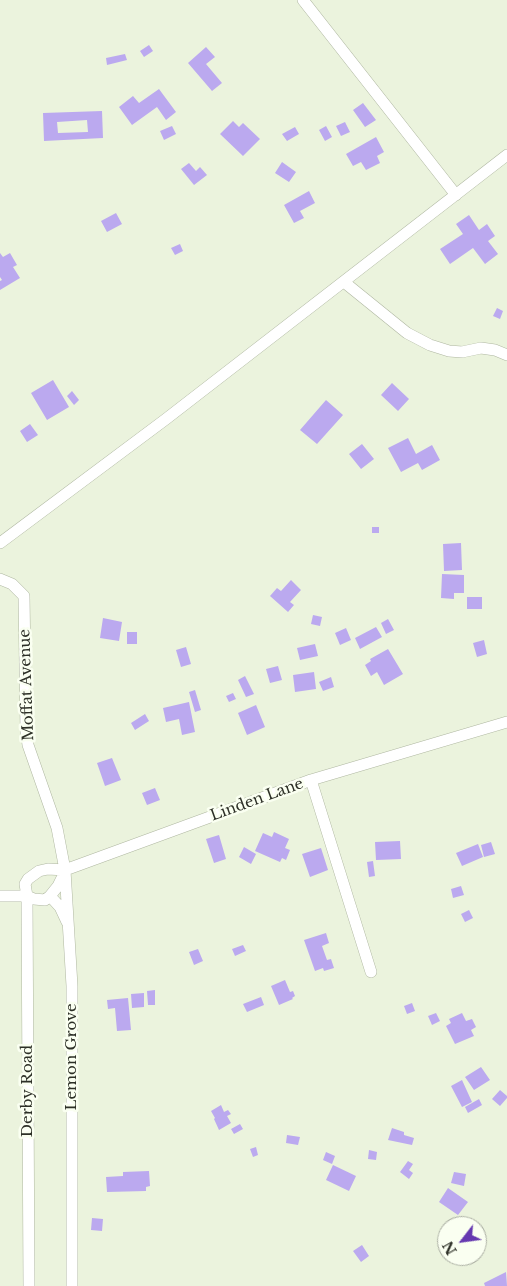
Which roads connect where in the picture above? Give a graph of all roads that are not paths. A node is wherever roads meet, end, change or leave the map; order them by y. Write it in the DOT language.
graph roads {
  1 [pos="303,0"];
  2 [pos="507,155"];
  3 [pos="456,195"];
  4 [pos="344,282"];
  5 [pos="507,355"];
  6 [pos="0,543"];
  7 [pos="0,579"];
  8 [pos="507,722"];
  9 [pos="310,780"];
  10 [pos="57,828"];
  11 [pos="65,870"];
  12 [pos="0,896"];
  13 [pos="27,896"];
  14 [pos="50,896"];
  15 [pos="70,926"];
  16 [pos="372,972"];
  17 [pos="29,1286"];
  18 [pos="72,1286"];
  1 -- 3 [label="street"];
  2 -- 3 [label="street"];
  3 -- 4 [label="street"];
  4 -- 5 [label="street"];
  4 -- 6 [label="street"];
  7 -- 10 [label="street, Moffat Avenue"];
  8 -- 9 [label="street, Linden Lane"];
  9 -- 11 [label="street, Linden Lane"];
  9 -- 16 [label="street"];
  10 -- 11 [label="street, Lemon Grove"];
  11 -- 13 [label="street, Linden Lane"];
  11 -- 14 [label="street"];
  11 -- 15 [label="street, Lemon Grove"];
  12 -- 13 [label="street"];
  13 -- 14 [label="street"];
  13 -- 17 [label="street, Derby Road"];
  14 -- 15 [label="street"];
  15 -- 18 [label="street, Lemon Grove"];
}
